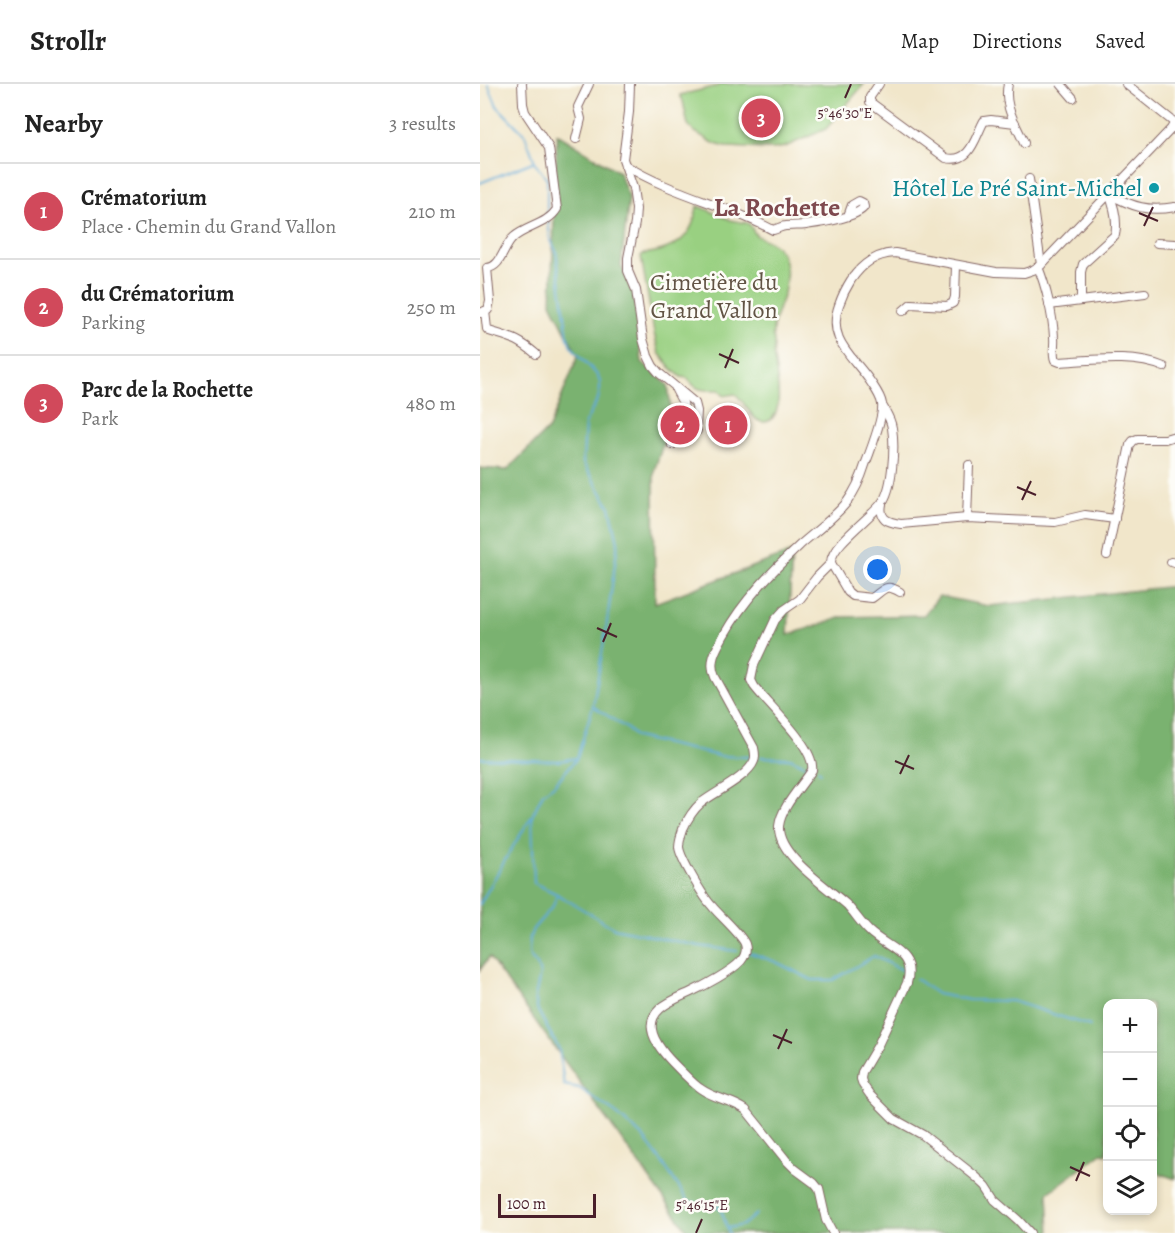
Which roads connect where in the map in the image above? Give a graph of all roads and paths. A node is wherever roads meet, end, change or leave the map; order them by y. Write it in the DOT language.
graph roads {
  1 [pos="522,84"];
  2 [pos="589,84"];
  3 [pos="630,84"];
  4 [pos="879,84"];
  5 [pos="1008,84"];
  6 [pos="1061,84"];
  7 [pos="1126,84"];
  8 [pos="1072,98"];
  9 [pos="1175,122"];
  10 [pos="1015,123"];
  11 [pos="576,139"];
  12 [pos="1024,143"];
  13 [pos="625,165"];
  14 [pos="1029,179"];
  15 [pos="1109,194"];
  16 [pos="1115,201"];
  17 [pos="1175,207"];
  18 [pos="848,216"];
  19 [pos="1158,243"];
  20 [pos="1175,244"];
  21 [pos="956,265"];
  22 [pos="1039,266"];
  23 [pos="484,267"];
  24 [pos="1145,293"];
  25 [pos="1081,301"];
  26 [pos="1048,305"];
  27 [pos="903,311"];
  28 [pos="482,312"];
  29 [pos="536,354"];
  30 [pos="1164,367"];
  31 [pos="673,386"];
  32 [pos="882,405"];
  33 [pos="697,431"];
  34 [pos="1175,436"];
  35 [pos="672,445"];
  36 [pos="969,465"];
  37 [pos="882,504"];
  38 [pos="967,518"];
  39 [pos="1115,519"];
  40 [pos="1107,555"];
  41 [pos="831,563"];
  42 [pos="900,592"];
  43 [pos="833,1233"];
  44 [pos="1030,1233"];
  1 -- 23 [label="street"];
  2 -- 11 [label="street"];
  3 -- 13 [label="street"];
  4 -- 10 [label="street"];
  5 -- 10 [label="street"];
  6 -- 8 [label="street"];
  7 -- 9 [label="street"];
  9 -- 15 [label="street"];
  10 -- 12 [label="street"];
  13 -- 18 [label="street"];
  13 -- 31 [label="street"];
  14 -- 22 [label="street"];
  15 -- 16 [label="street"];
  15 -- 22 [label="street"];
  16 -- 17 [label="street"];
  16 -- 25 [label="street"];
  19 -- 20 [label="street"];
  21 -- 22 [label="street"];
  21 -- 27 [label="street"];
  21 -- 32 [label="street"];
  22 -- 26 [label="street"];
  23 -- 28 [label="street"];
  24 -- 25 [label="street"];
  25 -- 26 [label="street"];
  26 -- 30 [label="street"];
  28 -- 29 [label="street"];
  31 -- 33 [label="street"];
  31 -- 35 [label="street"];
  32 -- 37 [label="street"];
  32 -- 43 [label="street"];
  34 -- 39 [label="street"];
  36 -- 38 [label="street"];
  37 -- 38 [label="street"];
  37 -- 41 [label="street"];
  38 -- 39 [label="street"];
  39 -- 40 [label="street"];
  41 -- 42 [label="street"];
  41 -- 44 [label="street"];
}
